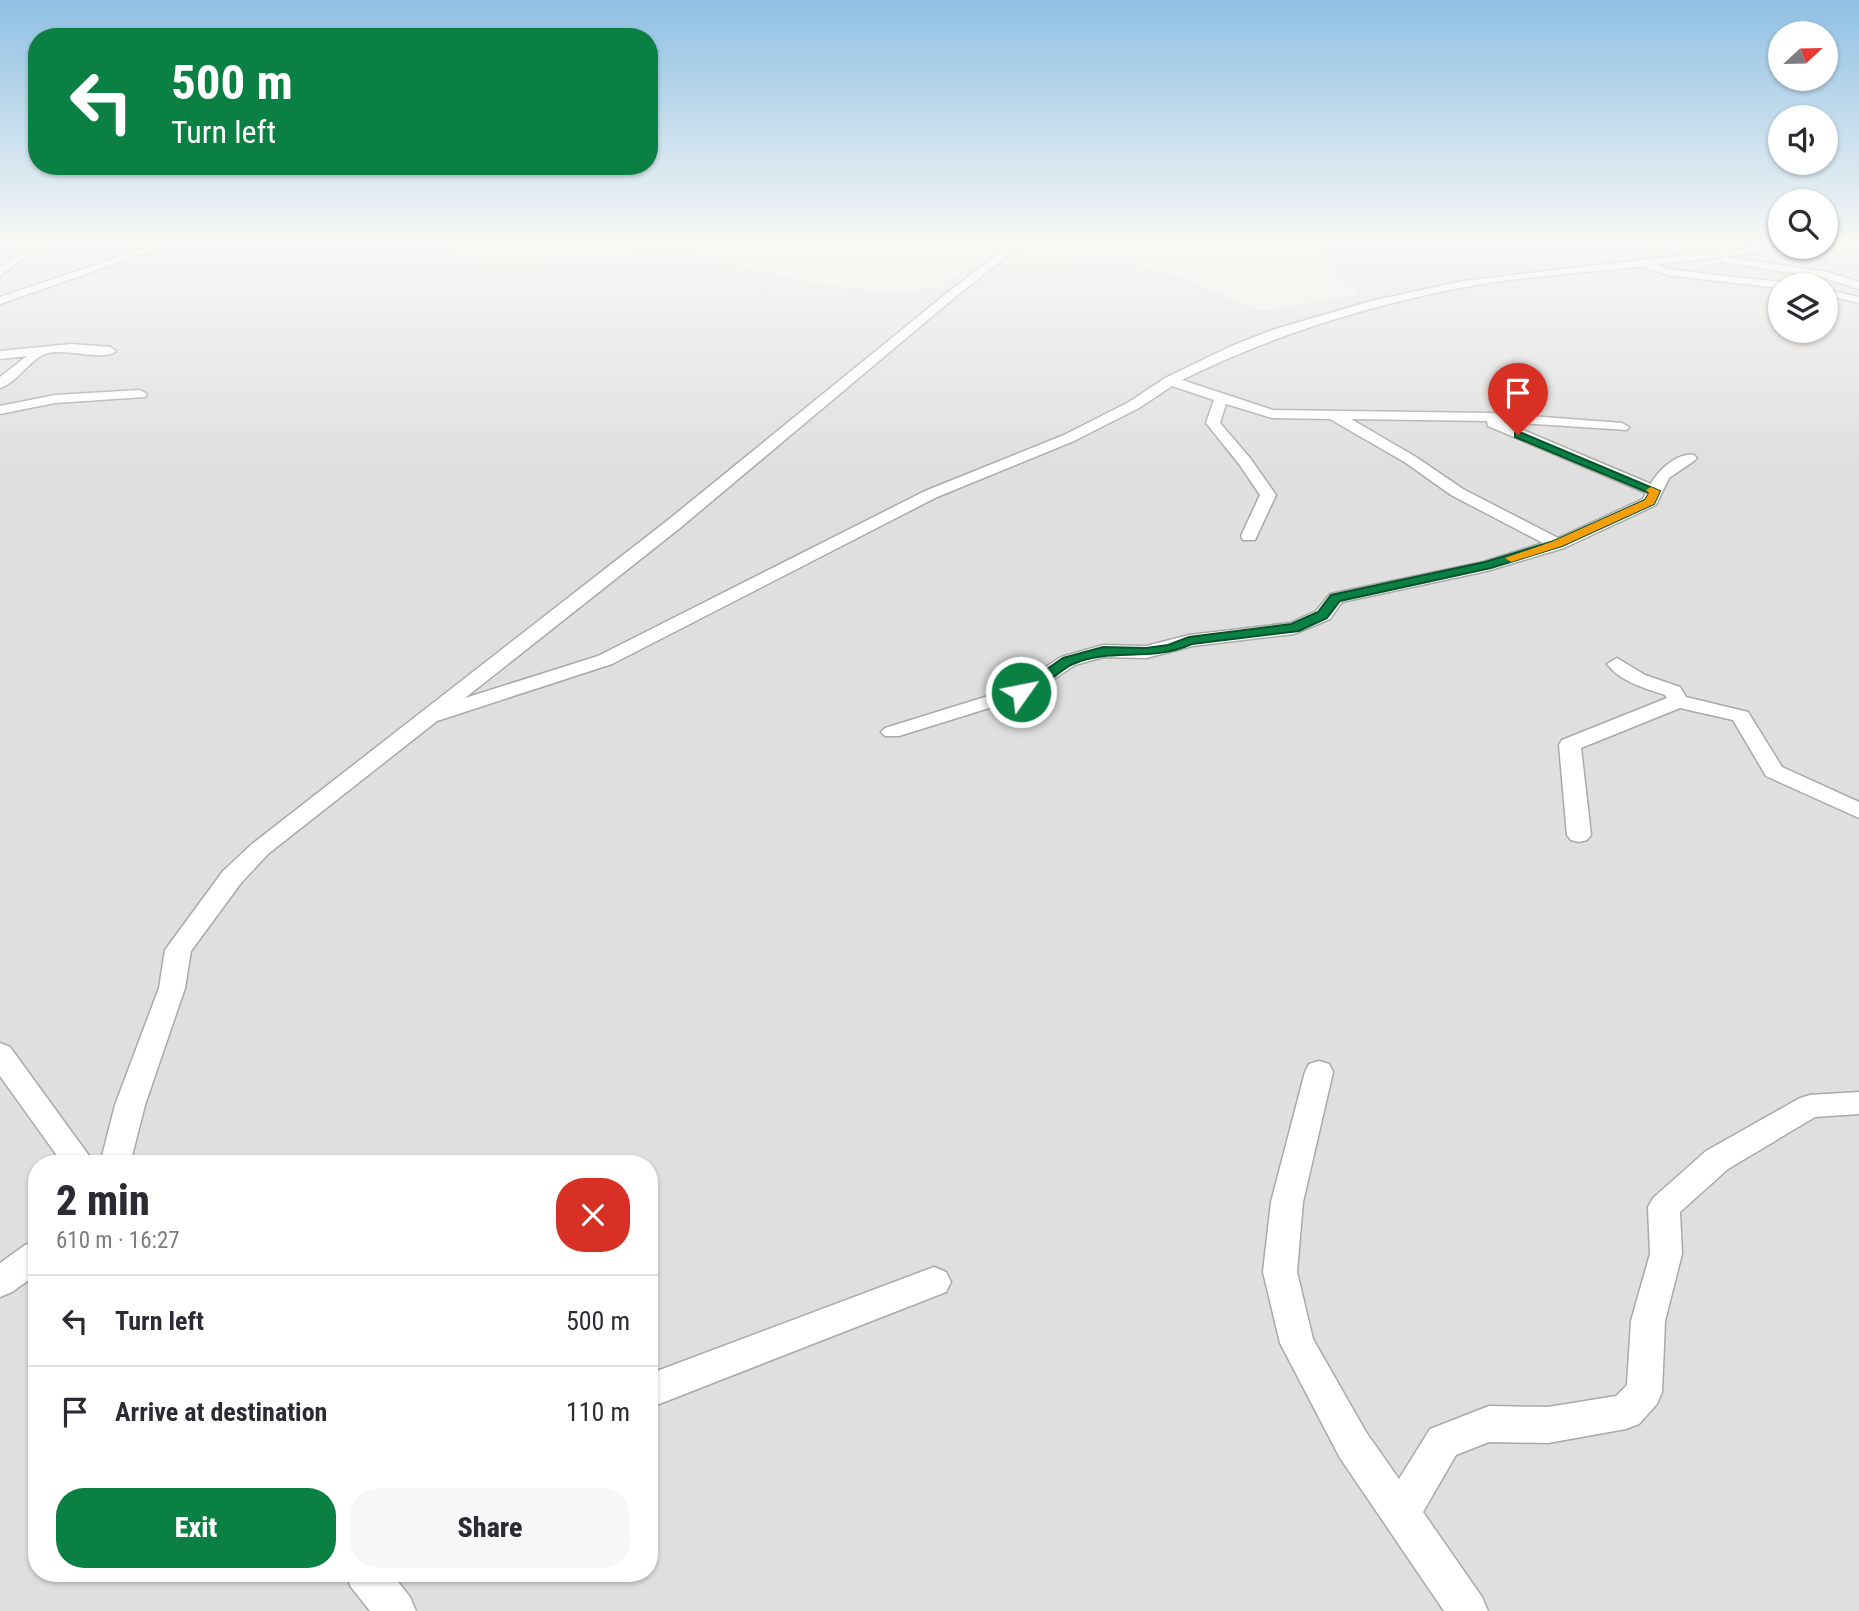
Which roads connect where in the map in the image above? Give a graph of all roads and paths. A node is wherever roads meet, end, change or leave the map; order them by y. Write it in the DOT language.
graph roads {
  1 [pos="927,315"];
  2 [pos="1336,315"];
  3 [pos="41,351"];
  4 [pos="110,351"];
  5 [pos="0,355"];
  6 [pos="1170,381"];
  7 [pos="0,384"];
  8 [pos="140,394"];
  9 [pos="1222,396"];
  10 [pos="0,410"];
  11 [pos="1332,415"];
  12 [pos="1477,416"];
  13 [pos="1622,427"];
  14 [pos="1689,458"];
  15 [pos="1655,491"];
  16 [pos="1249,536"];
  17 [pos="1558,544"];
  18 [pos="1617,664"];
  19 [pos="1678,701"];
  20 [pos="427,717"];
  21 [pos="892,732"];
  22 [pos="1859,811"];
  23 [pos="1578,835"];
  24 [pos="0,1054"];
  25 [pos="1319,1072"];
  26 [pos="1859,1103"];
  27 [pos="73,1155"];
  28 [pos="118,1155"];
  29 [pos="28,1262"];
  30 [pos="0,1282"];
  31 [pos="934,1282"];
  32 [pos="658,1388"];
  33 [pos="1401,1512"];
  34 [pos="372,1582"];
  35 [pos="396,1611"];
  36 [pos="1468,1611"];
  1 -- 20 [label="street"];
  2 -- 6 [label="street"];
  3 -- 4 [label="street"];
  3 -- 5 [label="street"];
  3 -- 7 [label="street"];
  6 -- 9 [label="street"];
  6 -- 20 [label="street"];
  8 -- 10 [label="street"];
  9 -- 11 [label="street"];
  9 -- 16 [label="street"];
  11 -- 12 [label="street"];
  11 -- 17 [label="street"];
  12 -- 13 [label="street"];
  12 -- 15 [label="street"];
  14 -- 15 [label="street"];
  15 -- 17 [label="street"];
  17 -- 21 [label="street"];
  18 -- 19 [label="street"];
  19 -- 22 [label="street"];
  19 -- 23 [label="street"];
  20 -- 28 [label="street"];
  24 -- 27 [label="street"];
  25 -- 33 [label="street"];
  26 -- 33 [label="street"];
  29 -- 30 [label="street"];
  31 -- 32 [label="street"];
  33 -- 36 [label="street"];
  34 -- 35 [label="street"];
}
